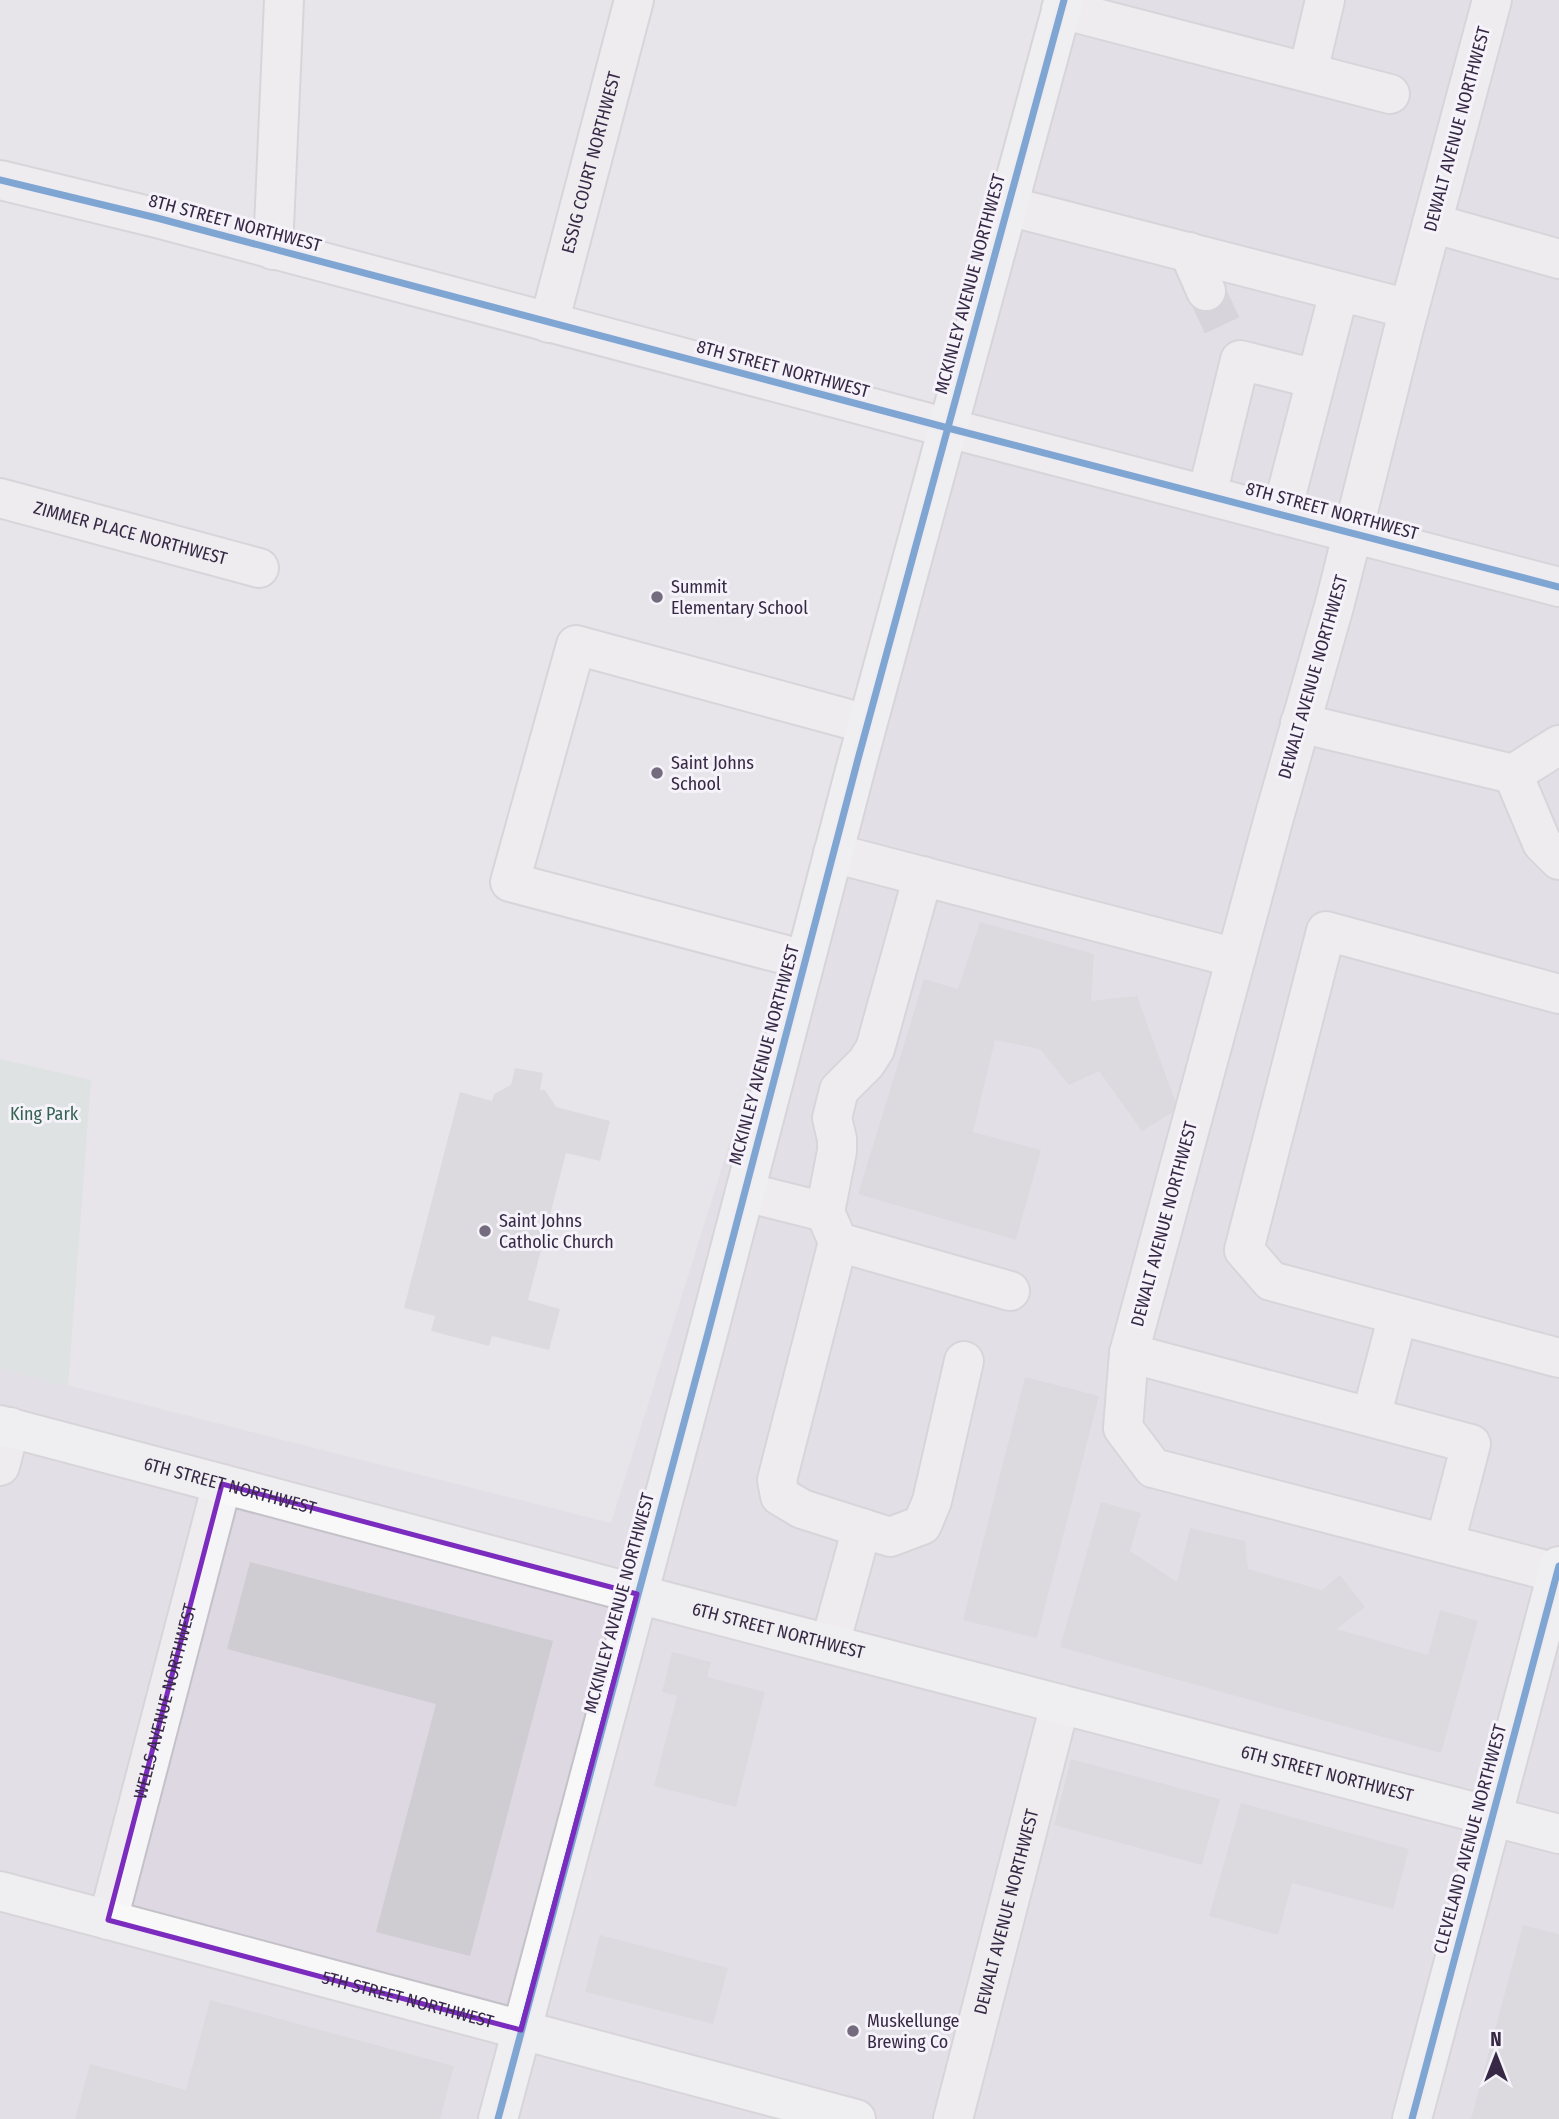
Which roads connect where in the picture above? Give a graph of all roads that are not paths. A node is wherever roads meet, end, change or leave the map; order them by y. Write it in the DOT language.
graph roads {
  1 [pos="284,0"];
  2 [pos="634,0"];
  3 [pos="1325,0"];
  4 [pos="1492,0"];
  5 [pos="1063,5"];
  6 [pos="1308,72"];
  7 [pos="1390,94"];
  8 [pos="0,180"];
  9 [pos="1008,206"];
  10 [pos="1432,223"];
  11 [pos="273,250"];
  12 [pos="1189,252"];
  13 [pos="1559,259"];
  14 [pos="1206,291"];
  15 [pos="1339,292"];
  16 [pos="1409,309"];
  17 [pos="549,323"];
  18 [pos="1316,379"];
  19 [pos="947,428"];
  20 [pos="1207,495"];
  21 [pos="0,498"];
  22 [pos="1281,515"];
  23 [pos="1352,533"];
  24 [pos="259,568"];
  25 [pos="1559,587"];
  26 [pos="1300,723"];
  27 [pos="867,724"];
  28 [pos="1559,746"];
  29 [pos="1513,774"];
  30 [pos="833,853"];
  31 [pos="1559,860"];
  32 [pos="923,876"];
  33 [pos="1236,958"];
  34 [pos="805,960"];
  35 [pos="1559,994"];
  36 [pos="745,1192"];
  37 [pos="831,1227"];
  38 [pos="1010,1291"];
  39 [pos="1398,1315"];
  40 [pos="1129,1353"];
  41 [pos="1559,1358"];
  42 [pos="964,1361"];
  43 [pos="1371,1417"];
  44 [pos="5,1426"];
  45 [pos="0,1466"];
  46 [pos="222,1484"];
  47 [pos="862,1528"];
  48 [pos="1444,1544"];
  49 [pos="1558,1569"];
  50 [pos="637,1594"];
  51 [pos="830,1644"];
  52 [pos="1060,1704"];
  53 [pos="1493,1816"];
  54 [pos="1559,1834"];
  55 [pos="0,1891"];
  56 [pos="108,1920"];
  57 [pos="521,2030"];
  58 [pos="498,2119"];
  59 [pos="856,2119"];
  60 [pos="953,2119"];
  61 [pos="1412,2119"];
  1 -- 11 [label="street"];
  2 -- 17 [label="street, ESSIG COURT NORTHWEST"];
  3 -- 6 [label="street"];
  4 -- 10 [label="street, DEWALT AVENUE NORTHWEST"];
  5 -- 6 [label="street"];
  5 -- 9 [label="main road, MCKINLEY AVENUE NORTHWEST"];
  6 -- 7 [label="street"];
  8 -- 11 [label="street, 8TH STREET NORTHWEST"];
  9 -- 12 [label="street"];
  9 -- 19 [label="main road, MCKINLEY AVENUE NORTHWEST"];
  10 -- 13 [label="street"];
  10 -- 16 [label="street, DEWALT AVENUE NORTHWEST"];
  11 -- 17 [label="street, 8TH STREET NORTHWEST"];
  12 -- 14 [label="street"];
  12 -- 15 [label="street"];
  15 -- 16 [label="street"];
  15 -- 18 [label="street"];
  16 -- 23 [label="street, DEWALT AVENUE NORTHWEST"];
  17 -- 19 [label="street, 8TH STREET NORTHWEST"];
  18 -- 20 [label="street"];
  18 -- 22 [label="street"];
  19 -- 20 [label="street, 8TH STREET NORTHWEST"];
  19 -- 27 [label="main road, MCKINLEY AVENUE NORTHWEST"];
  20 -- 22 [label="street, 8TH STREET NORTHWEST"];
  21 -- 24 [label="street, ZIMMER PLACE NORTHWEST"];
  22 -- 23 [label="street, 8TH STREET NORTHWEST"];
  23 -- 25 [label="street, 8TH STREET NORTHWEST"];
  23 -- 26 [label="street, DEWALT AVENUE NORTHWEST"];
  26 -- 29 [label="street"];
  26 -- 33 [label="street, DEWALT AVENUE NORTHWEST"];
  27 -- 30 [label="main road, MCKINLEY AVENUE NORTHWEST"];
  27 -- 34 [label="street"];
  28 -- 29 [label="street"];
  29 -- 31 [label="street"];
  30 -- 32 [label="street"];
  30 -- 34 [label="main road, MCKINLEY AVENUE NORTHWEST"];
  32 -- 33 [label="street"];
  32 -- 37 [label="street"];
  33 -- 40 [label="street, DEWALT AVENUE NORTHWEST"];
  34 -- 36 [label="main road, MCKINLEY AVENUE NORTHWEST"];
  35 -- 39 [label="street"];
  36 -- 37 [label="street"];
  36 -- 50 [label="main road, MCKINLEY AVENUE NORTHWEST"];
  37 -- 38 [label="street"];
  37 -- 47 [label="street"];
  39 -- 41 [label="street"];
  39 -- 43 [label="street"];
  40 -- 43 [label="street"];
  40 -- 48 [label="street, DEWALT AVENUE NORTHWEST"];
  42 -- 47 [label="street"];
  43 -- 48 [label="street"];
  44 -- 45 [label="street"];
  44 -- 46 [label="main road, 6TH STREET NORTHWEST"];
  46 -- 50 [label="main road, 6TH STREET NORTHWEST"];
  46 -- 56 [label="street, WELLS AVENUE NORTHWEST"];
  47 -- 51 [label="street"];
  48 -- 49 [label="street, DEWALT AVENUE NORTHWEST"];
  49 -- 53 [label="main road, CLEVELAND AVENUE NORTHWEST"];
  50 -- 51 [label="main road, 6TH STREET NORTHWEST"];
  50 -- 57 [label="main road, MCKINLEY AVENUE NORTHWEST"];
  51 -- 52 [label="main road, 6TH STREET NORTHWEST"];
  52 -- 53 [label="main road, 6TH STREET NORTHWEST"];
  52 -- 60 [label="street, DEWALT AVENUE NORTHWEST"];
  53 -- 54 [label="main road, 6TH STREET NORTHWEST"];
  53 -- 61 [label="main road, CLEVELAND AVENUE NORTHWEST"];
  55 -- 56 [label="main road, 5TH STREET NORTHWEST"];
  56 -- 57 [label="main road, 5TH STREET NORTHWEST"];
  57 -- 58 [label="main road, MCKINLEY AVENUE NORTHWEST"];
  57 -- 59 [label="main road, 5TH STREET NORTHWEST"];
}
